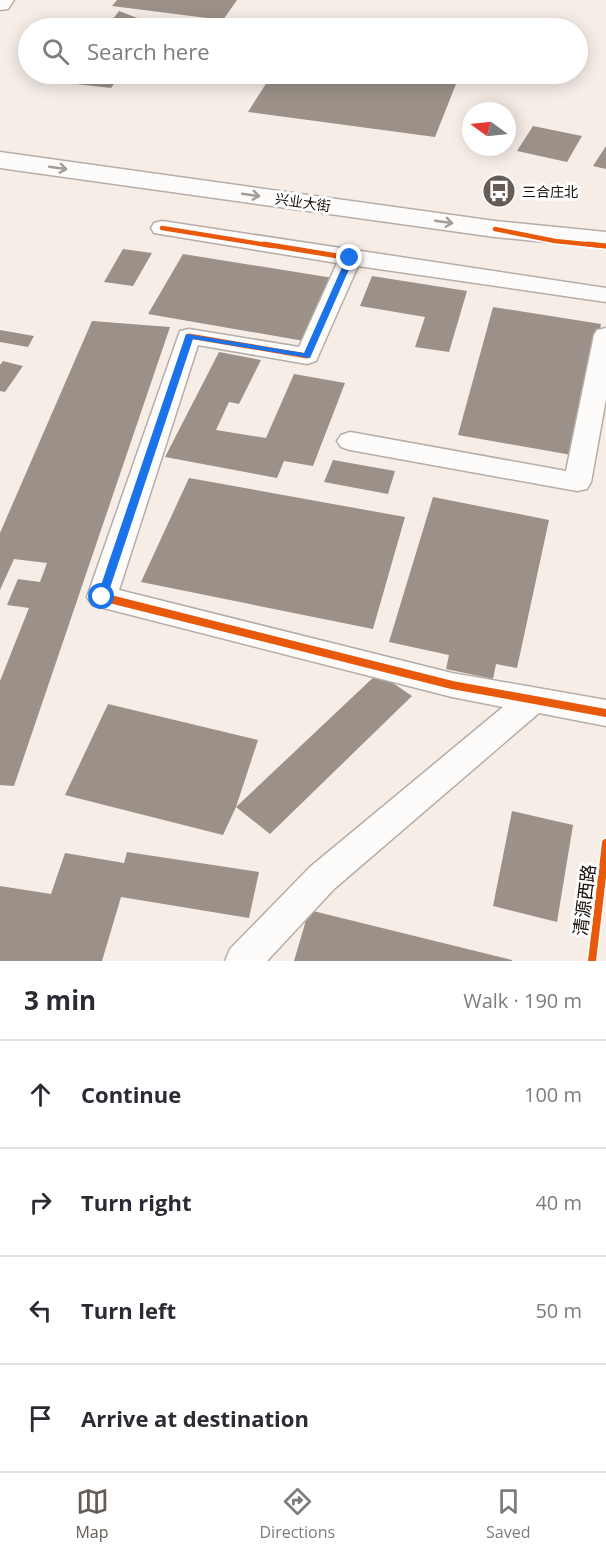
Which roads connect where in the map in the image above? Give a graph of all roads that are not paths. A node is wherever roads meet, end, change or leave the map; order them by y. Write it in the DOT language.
graph roads {
  1 [pos="3,0"];
  2 [pos="0,4"];
  3 [pos="0,140"];
  4 [pos="0,160"];
  5 [pos="606,220"];
  6 [pos="162,228"];
  7 [pos="495,229"];
  8 [pos="606,240"];
  9 [pos="606,246"];
  10 [pos="350,258"];
  11 [pos="606,296"];
  12 [pos="606,335"];
  13 [pos="350,441"];
  14 [pos="533,700"];
  15 [pos="606,713"];
  16 [pos="243,961"];
  1 -- 2 [label="main road"];
  3 -- 5 [label="main road, 兴业大街"];
  4 -- 7 [label="main road, 兴业大街, one-way"];
  6 -- 10 [label="street"];
  7 -- 8 [label="main road, 兴业大街"];
  7 -- 9 [label="main road"];
  10 -- 11 [label="street"];
  10 -- 14 [label="street"];
  12 -- 13 [label="street"];
  14 -- 15 [label="street"];
  14 -- 16 [label="street"];
}
